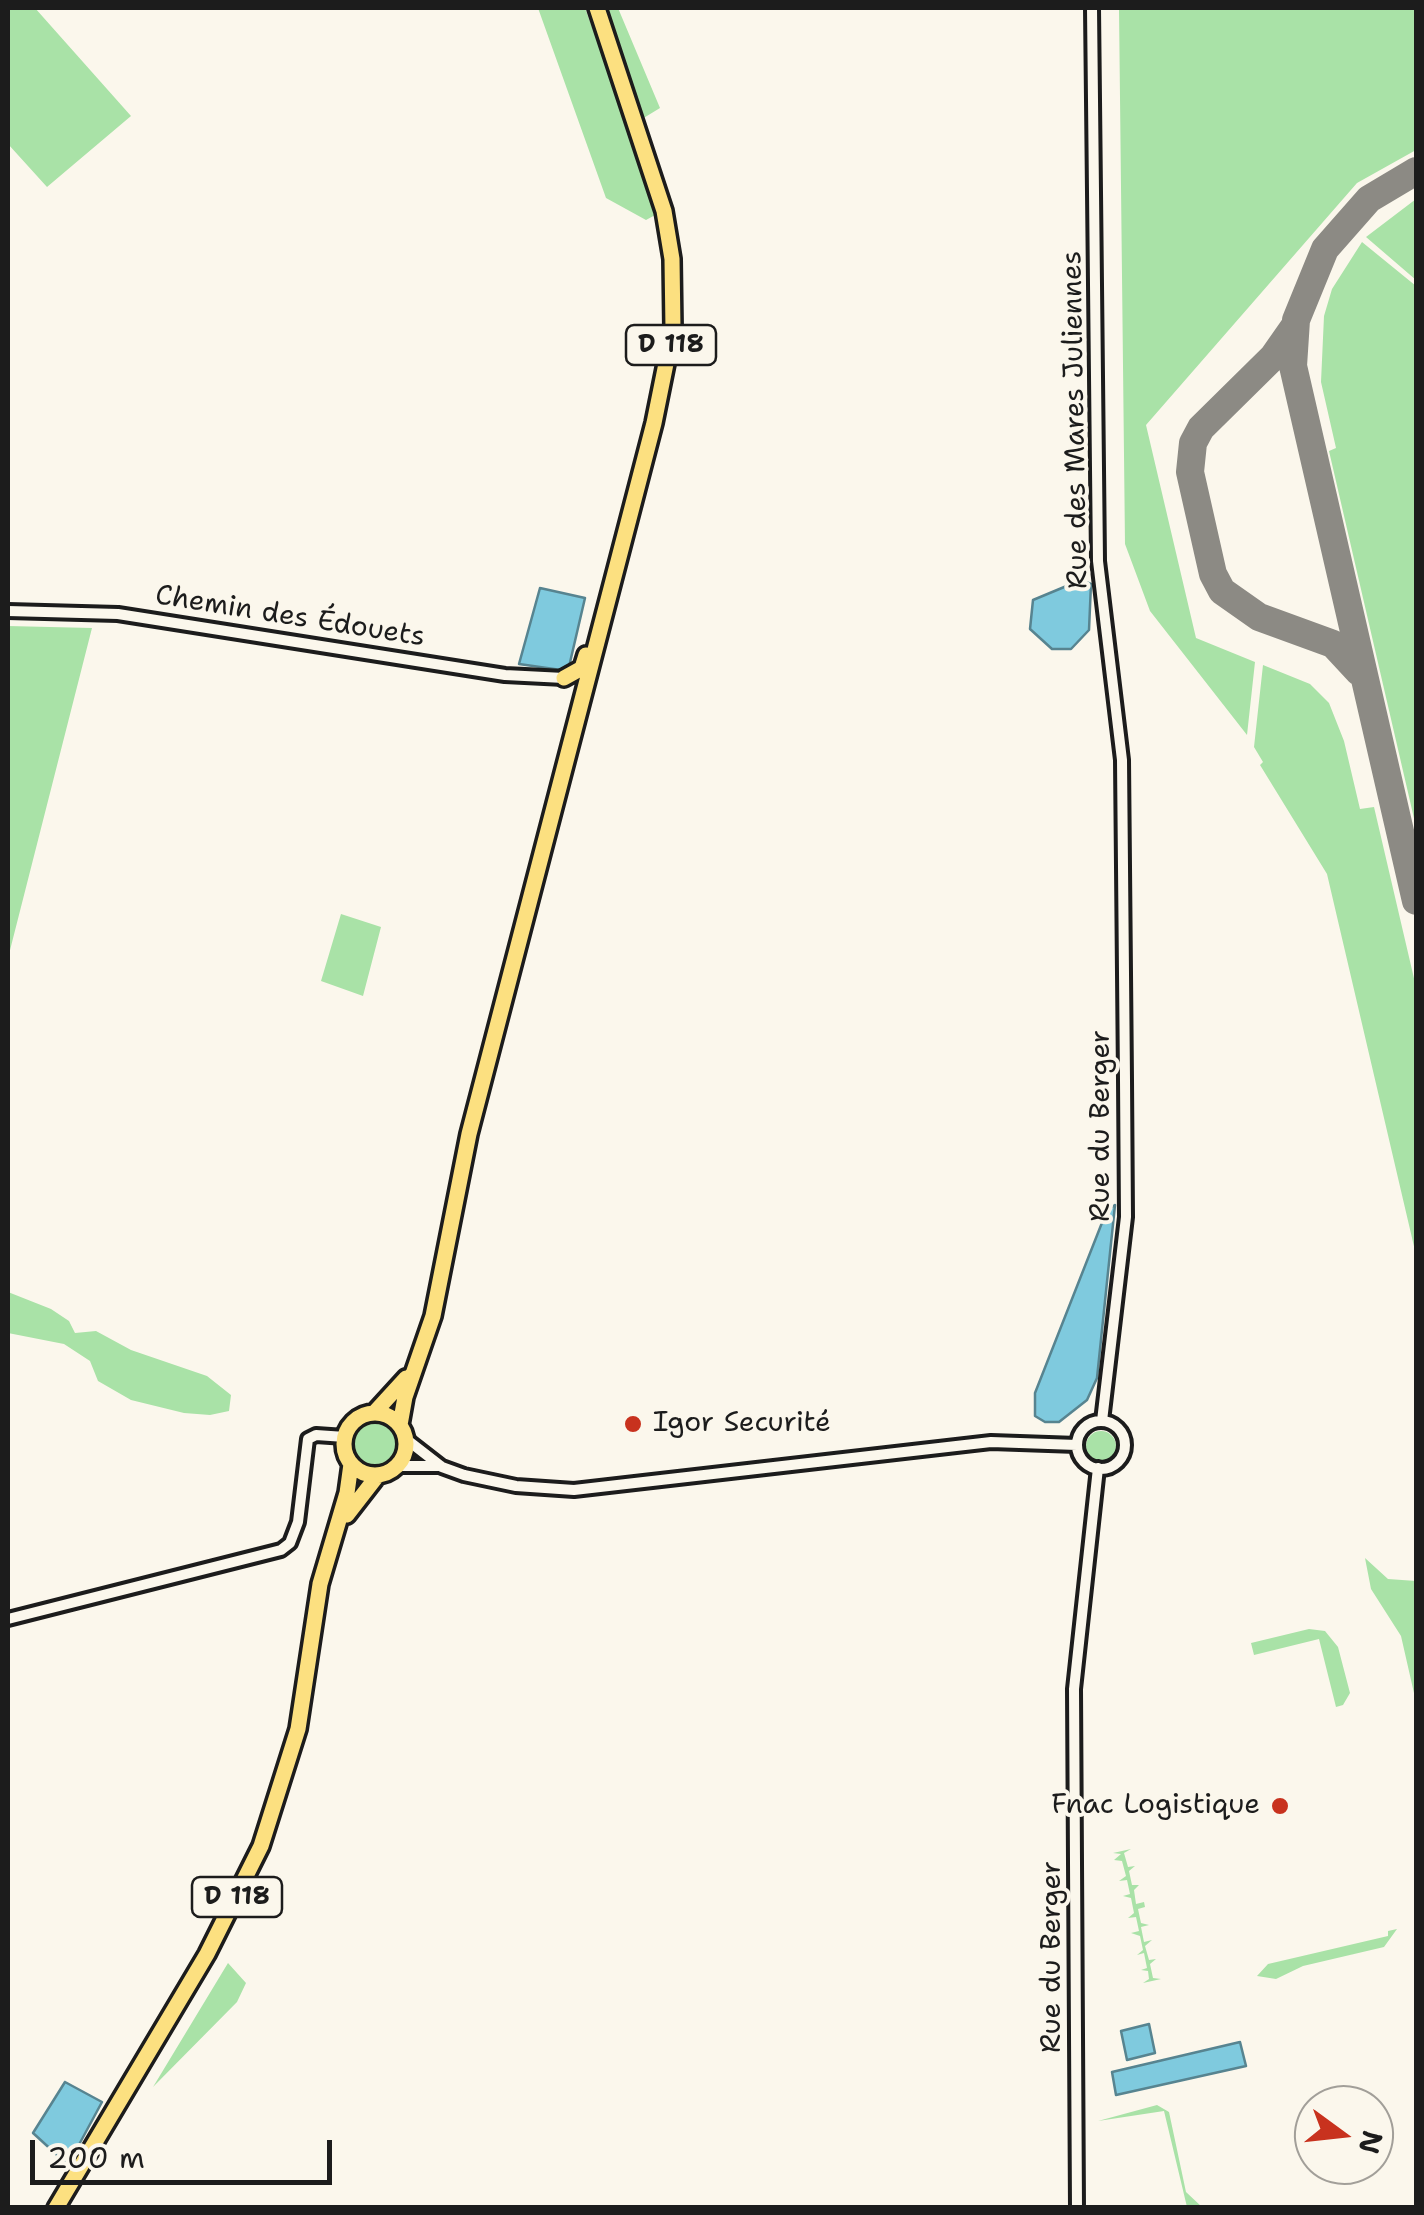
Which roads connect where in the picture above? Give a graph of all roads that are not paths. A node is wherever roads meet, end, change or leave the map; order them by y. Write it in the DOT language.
graph roads {
  1 [pos="596,8"];
  2 [pos="1092,8"];
  3 [pos="605,611"];
  4 [pos="8,612"];
  5 [pos="564,678"];
  6 [pos="569,750"];
  7 [pos="1123,830"];
  8 [pos="423,1348"];
  9 [pos="374,1413"];
  10 [pos="1102,1421"];
  11 [pos="403,1432"];
  12 [pos="344,1437"];
  13 [pos="1078,1446"];
  14 [pos="351,1464"];
  15 [pos="396,1466"];
  16 [pos="442,1466"];
  17 [pos="1098,1468"];
  18 [pos="378,1475"];
  19 [pos="331,1551"];
  20 [pos="8,1619"];
  21 [pos="56,2208"];
  22 [pos="1077,2208"];
  1 -- 3 [label="main road, D 118"];
  2 -- 7 [label="street, Rue des Mares Juliennes"];
  3 -- 5 [label="main road"];
  3 -- 6 [label="main road, D 118"];
  4 -- 5 [label="street, Chemin des Édouets"];
  5 -- 6 [label="main road"];
  6 -- 8 [label="main road, D 118"];
  7 -- 10 [label="street, Rue du Berger"];
  8 -- 9 [label="main road, D 118"];
  8 -- 11 [label="main road, D 118"];
  9 -- 11 [label="main road"];
  9 -- 12 [label="main road"];
  10 -- 13 [label="street"];
  10 -- 17 [label="street"];
  11 -- 15 [label="main road"];
  11 -- 16 [label="street"];
  12 -- 14 [label="main road"];
  12 -- 20 [label="street"];
  13 -- 16 [label="street"];
  13 -- 17 [label="street"];
  14 -- 18 [label="main road"];
  14 -- 19 [label="main road, D 118"];
  15 -- 16 [label="street"];
  15 -- 18 [label="main road"];
  17 -- 22 [label="street, Rue du Berger"];
  18 -- 19 [label="main road, D 118"];
  19 -- 21 [label="main road, D 118"];
}
